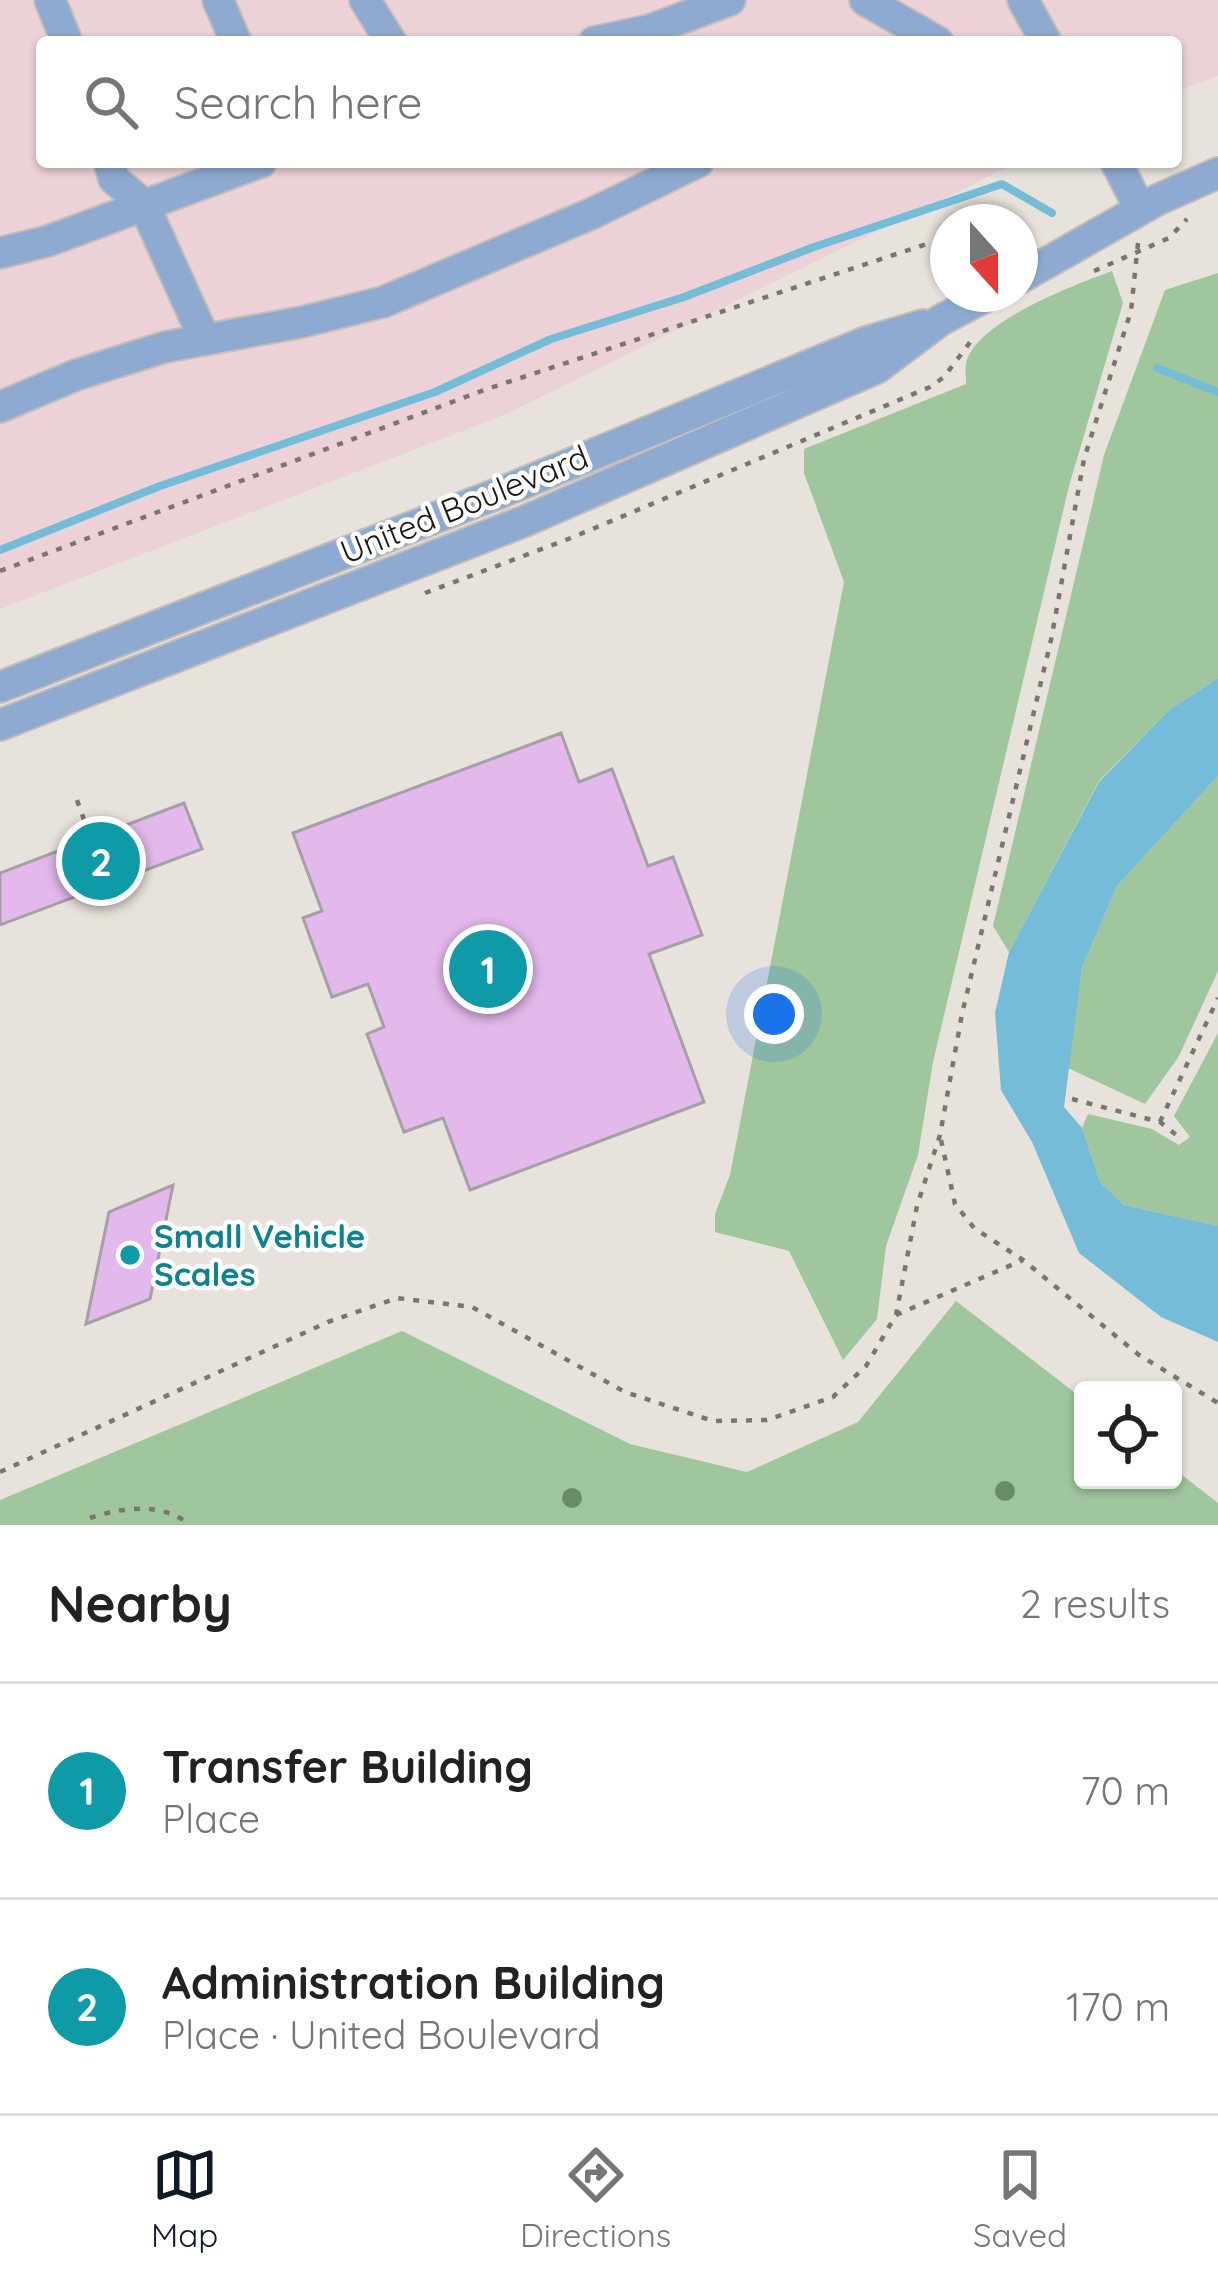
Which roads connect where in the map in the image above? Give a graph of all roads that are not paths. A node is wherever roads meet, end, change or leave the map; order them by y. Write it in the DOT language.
graph roads {
  1 [pos="50,0"];
  2 [pos="218,0"];
  3 [pos="365,0"];
  4 [pos="730,0"];
  5 [pos="865,0"];
  6 [pos="916,0"];
  7 [pos="1023,0"];
  8 [pos="65,36"];
  9 [pos="233,36"];
  10 [pos="387,36"];
  11 [pos="622,36"];
  12 [pos="928,36"];
  13 [pos="935,36"];
  14 [pos="1043,36"];
  15 [pos="111,168"];
  16 [pos="245,168"];
  17 [pos="686,168"];
  18 [pos="1119,168"];
  19 [pos="1218,173"];
  20 [pos="1218,186"];
  21 [pos="1185,203"];
  22 [pos="144,205"];
  23 [pos="1140,209"];
  24 [pos="0,253"];
  25 [pos="1038,268"];
  26 [pos="979,312"];
  27 [pos="941,320"];
  28 [pos="205,340"];
  29 [pos="0,407"];
  30 [pos="0,687"];
  31 [pos="0,725"];
  1 -- 8 [label="street"];
  2 -- 9 [label="street"];
  3 -- 10 [label="street"];
  4 -- 11 [label="street"];
  5 -- 12 [label="street"];
  6 -- 13 [label="street"];
  7 -- 14 [label="street"];
  15 -- 22 [label="street"];
  16 -- 22 [label="street"];
  17 -- 28 [label="street"];
  18 -- 23 [label="street"];
  19 -- 21 [label="street"];
  20 -- 21 [label="street"];
  21 -- 23 [label="street"];
  22 -- 24 [label="street"];
  22 -- 28 [label="street"];
  23 -- 25 [label="street"];
  26 -- 27 [label="street, United Boulevard"];
  27 -- 30 [label="street, United Boulevard"];
  27 -- 31 [label="street, United Boulevard"];
  28 -- 29 [label="street"];
}
